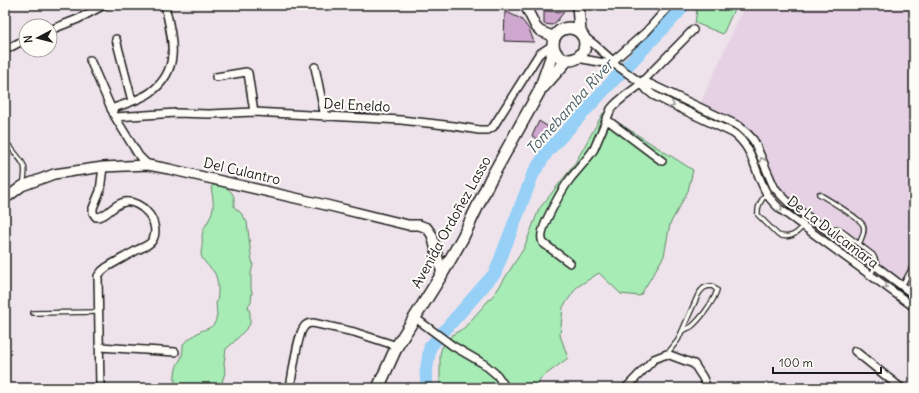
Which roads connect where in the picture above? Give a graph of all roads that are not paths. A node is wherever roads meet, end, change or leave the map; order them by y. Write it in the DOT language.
graph roads {
  1 [pos="104,5"];
  2 [pos="165,5"];
  3 [pos="524,5"];
  4 [pos="577,5"];
  5 [pos="670,5"];
  6 [pos="58,27"];
  7 [pos="566,28"];
  8 [pos="693,30"];
  9 [pos="581,34"];
  10 [pos="116,39"];
  11 [pos="18,43"];
  12 [pos="554,44"];
  13 [pos="5,50"];
  14 [pos="572,59"];
  15 [pos="90,60"];
  16 [pos="616,64"];
  17 [pos="315,67"];
  18 [pos="216,77"];
  19 [pos="639,82"];
  20 [pos="539,92"];
  21 [pos="132,101"];
  22 [pos="111,109"];
  23 [pos="254,112"];
  24 [pos="324,116"];
  25 [pos="115,117"];
  26 [pos="606,119"];
  27 [pos="5,141"];
  28 [pos="662,161"];
  29 [pos="148,165"];
  30 [pos="103,167"];
  31 [pos="22,186"];
  32 [pos="766,194"];
  33 [pos="819,194"];
  34 [pos="5,199"];
  35 [pos="803,226"];
  36 [pos="828,231"];
  37 [pos="859,244"];
  38 [pos="570,264"];
  39 [pos="914,264"];
  40 [pos="876,266"];
  41 [pos="442,274"];
  42 [pos="870,275"];
  43 [pos="902,286"];
  44 [pos="914,295"];
  45 [pos="914,307"];
  46 [pos="99,312"];
  47 [pos="33,313"];
  48 [pos="414,317"];
  49 [pos="682,331"];
  50 [pos="397,346"];
  51 [pos="100,347"];
  52 [pos="855,351"];
  53 [pos="174,352"];
  54 [pos="667,354"];
  55 [pos="290,382"];
  56 [pos="100,388"];
  57 [pos="378,388"];
  58 [pos="506,388"];
  59 [pos="626,388"];
  60 [pos="707,388"];
  61 [pos="901,388"];
  1 -- 6 [label="street"];
  2 -- 21 [label="street"];
  3 -- 12 [label="street"];
  4 -- 7 [label="main road"];
  4 -- 9 [label="main road"];
  5 -- 16 [label="street"];
  7 -- 9 [label="main road"];
  7 -- 12 [label="main road"];
  8 -- 19 [label="street"];
  9 -- 14 [label="main road"];
  9 -- 16 [label="street, De La Dulcamara"];
  10 -- 21 [label="street"];
  11 -- 13 [label="street"];
  12 -- 14 [label="main road"];
  12 -- 20 [label="main road, Avenida Ordoñez Lasso"];
  12 -- 24 [label="street, Del Eneldo"];
  14 -- 16 [label="street, De La Dulcamara"];
  14 -- 20 [label="main road, Avenida Ordoñez Lasso"];
  15 -- 22 [label="street"];
  16 -- 19 [label="street, De La Dulcamara"];
  17 -- 24 [label="street"];
  18 -- 23 [label="street"];
  19 -- 26 [label="street"];
  19 -- 32 [label="street, De La Dulcamara, one-way"];
  36 -- 19 [label="street, De La Dulcamara, one-way"];
  20 -- 41 [label="main road, Avenida Ordoñez Lasso"];
  21 -- 22 [label="street"];
  22 -- 25 [label="street"];
  23 -- 24 [label="street, Del Eneldo"];
  23 -- 25 [label="street, Del Eneldo"];
  25 -- 29 [label="street"];
  26 -- 28 [label="street"];
  26 -- 38 [label="street"];
  27 -- 31 [label="lane"];
  29 -- 30 [label="street, Del Culantro"];
  29 -- 41 [label="street, Del Culantro"];
  30 -- 31 [label="street, Del Culantro"];
  30 -- 46 [label="street"];
  31 -- 34 [label="street, Del Culantro"];
  32 -- 35 [label="street, De La Dulcamara, one-way"];
  32 -- 35 [label="lane"];
  33 -- 37 [label="lane"];
  35 -- 42 [label="street, De La Dulcamara"];
  36 -- 37 [label="lane"];
  36 -- 40 [label="street, De La Dulcamara"];
  37 -- 40 [label="lane"];
  39 -- 43 [label="lane"];
  40 -- 42 [label="lane"];
  40 -- 43 [label="street, De La Dulcamara"];
  41 -- 48 [label="main road, Avenida Ordoñez Lasso"];
  42 -- 45 [label="street, De La Dulcamara, one-way"];
  43 -- 44 [label="street, De La Dulcamara"];
  46 -- 47 [label="lane"];
  46 -- 51 [label="street"];
  48 -- 50 [label="main road, Avenida Ordoñez Lasso"];
  48 -- 58 [label="street"];
  49 -- 49 [label="lane"];
  49 -- 54 [label="lane"];
  50 -- 55 [label="street"];
  50 -- 57 [label="main road, Avenida Ordoñez Lasso"];
  51 -- 53 [label="street"];
  51 -- 56 [label="street"];
  52 -- 61 [label="street"];
  54 -- 59 [label="street"];
  54 -- 60 [label="street"];
}
